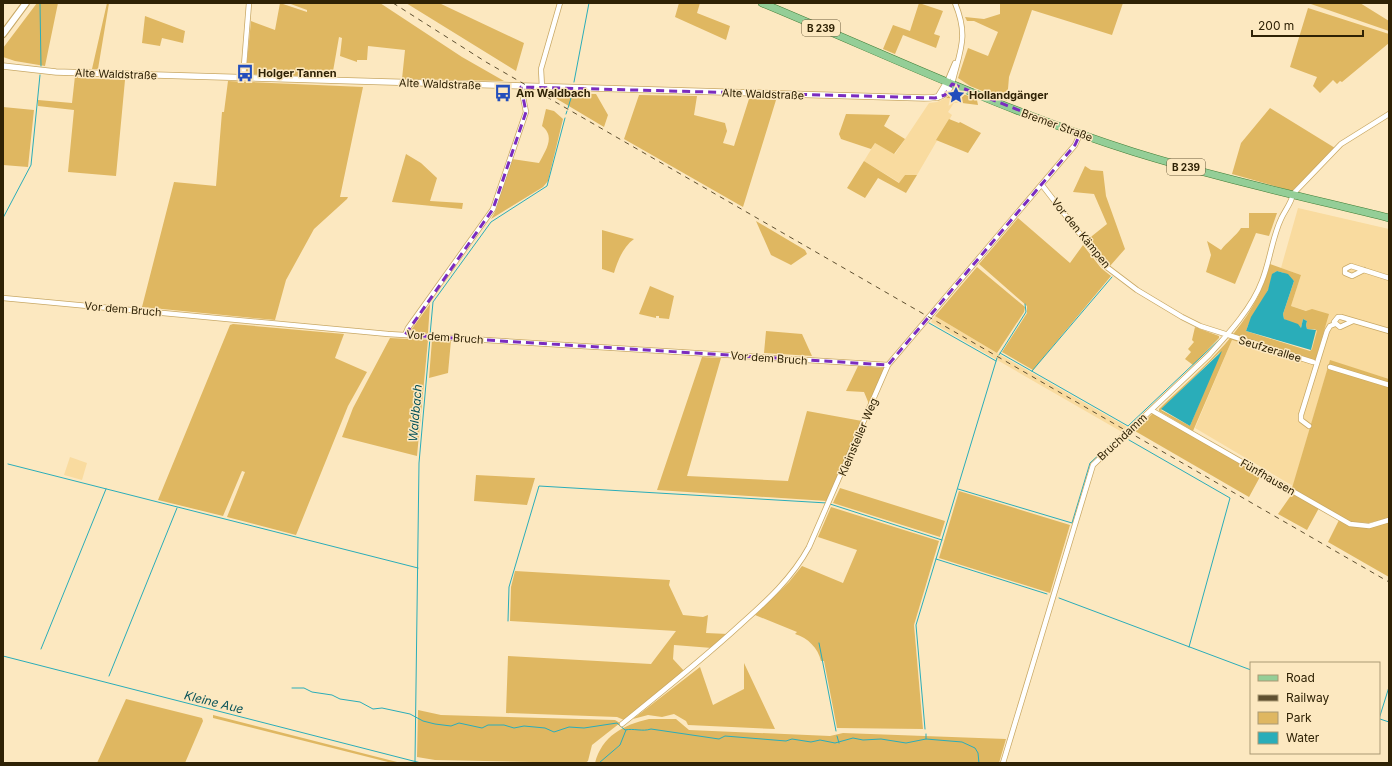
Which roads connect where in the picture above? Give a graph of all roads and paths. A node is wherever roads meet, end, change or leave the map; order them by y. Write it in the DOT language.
graph roads {
  1 [pos="22,3"];
  2 [pos="26,3"];
  3 [pos="249,3"];
  4 [pos="560,3"];
  5 [pos="762,3"];
  6 [pos="955,3"];
  7 [pos="7,28"];
  8 [pos="3,34"];
  9 [pos="3,62"];
  10 [pos="3,66"];
  11 [pos="17,67"];
  12 [pos="243,78"];
  13 [pos="949,83"];
  14 [pos="520,87"];
  15 [pos="542,87"];
  16 [pos="1389,114"];
  17 [pos="1080,134"];
  18 [pos="1042,185"];
  19 [pos="1293,194"];
  20 [pos="1389,218"];
  21 [pos="1364,270"];
  22 [pos="1389,278"];
  23 [pos="3,298"];
  24 [pos="1353,321"];
  25 [pos="1335,324"];
  26 [pos="1389,331"];
  27 [pos="405,335"];
  28 [pos="1227,335"];
  29 [pos="1313,362"];
  30 [pos="888,365"];
  31 [pos="1330,367"];
  32 [pos="1389,385"];
  33 [pos="1151,410"];
  34 [pos="1309,426"];
  35 [pos="1389,520"];
  36 [pos="622,724"];
  37 [pos="1003,763"];
  1 -- 7 [label="main road"];
  2 -- 7 [label="main road"];
  3 -- 12 [label="street"];
  4 -- 15 [label="street"];
  5 -- 13 [label="main road, Bremer Straße / B 239"];
  6 -- 13 [label="street"];
  7 -- 8 [label="main road"];
  9 -- 11 [label="street, Alte Waldstraße"];
  10 -- 11 [label="street, Alte Waldstraße"];
  11 -- 12 [label="street, Alte Waldstraße"];
  12 -- 14 [label="street, Alte Waldstraße"];
  13 -- 15 [label="street, Alte Waldstraße"];
  13 -- 17 [label="main road, Bremer Straße / B 239"];
  14 -- 15 [label="street, Alte Waldstraße"];
  14 -- 27 [label="street"];
  16 -- 19 [label="street, Bruchdamm"];
  17 -- 18 [label="street, Kleinsteller Weg"];
  17 -- 19 [label="main road, Bremer Straße / B 239"];
  18 -- 28 [label="street, Vor den Kämpen"];
  18 -- 30 [label="street, Kleinsteller Weg"];
  19 -- 20 [label="main road, B 239"];
  19 -- 28 [label="street, Bruchdamm"];
  21 -- 22 [label="street"];
  23 -- 27 [label="street, Vor dem Bruch"];
  24 -- 25 [label="street"];
  24 -- 25 [label="street"];
  24 -- 26 [label="street"];
  25 -- 34 [label="street"];
  27 -- 30 [label="street, Vor dem Bruch"];
  28 -- 29 [label="street, Seufzerallee"];
  28 -- 33 [label="street, Bruchdamm"];
  30 -- 36 [label="street, Kleinsteller Weg"];
  31 -- 32 [label="street"];
  33 -- 35 [label="street, Fünfhausen"];
  33 -- 37 [label="street, Bruchdamm"];
}
